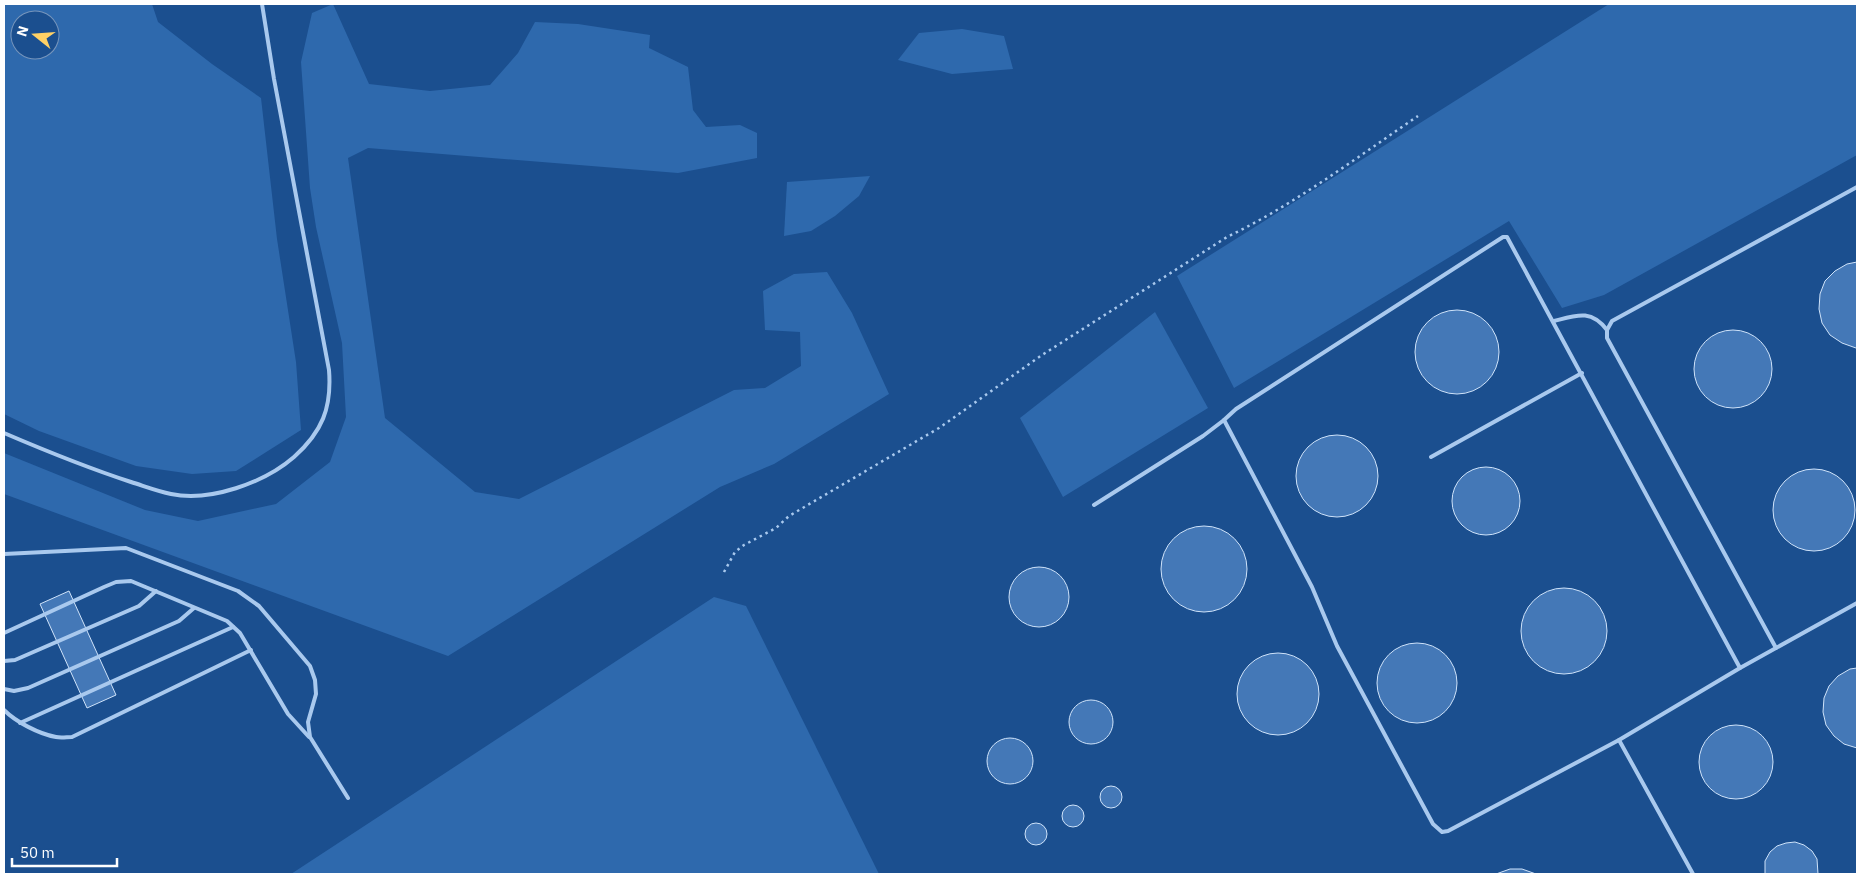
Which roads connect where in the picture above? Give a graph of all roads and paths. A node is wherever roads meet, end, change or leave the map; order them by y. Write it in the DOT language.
graph roads {
  1 [pos="262,4"];
  2 [pos="1418,116"];
  3 [pos="1857,187"];
  4 [pos="1554,321"];
  5 [pos="1607,330"];
  6 [pos="1582,374"];
  7 [pos="1224,420"];
  8 [pos="4,433"];
  9 [pos="1431,458"];
  10 [pos="1094,505"];
  11 [pos="4,554"];
  12 [pos="724,572"];
  13 [pos="156,591"];
  14 [pos="1857,603"];
  15 [pos="194,608"];
  16 [pos="233,627"];
  17 [pos="4,633"];
  18 [pos="1776,648"];
  19 [pos="251,650"];
  20 [pos="4,661"];
  21 [pos="1740,668"];
  22 [pos="4,689"];
  23 [pos="4,710"];
  24 [pos="20,723"];
  25 [pos="310,737"];
  26 [pos="1619,740"];
  27 [pos="348,798"];
  28 [pos="1693,874"];
  1 -- 8 [label="lane"];
  2 -- 12 [label="path"];
  3 -- 5 [label="lane"];
  4 -- 5 [label="lane"];
  4 -- 6 [label="lane"];
  4 -- 7 [label="lane"];
  5 -- 18 [label="lane"];
  6 -- 9 [label="lane"];
  6 -- 21 [label="lane"];
  7 -- 10 [label="lane"];
  7 -- 26 [label="lane"];
  11 -- 25 [label="lane"];
  13 -- 15 [label="lane"];
  13 -- 17 [label="lane"];
  13 -- 20 [label="lane"];
  14 -- 18 [label="lane"];
  15 -- 16 [label="lane"];
  15 -- 22 [label="lane"];
  16 -- 19 [label="lane"];
  16 -- 24 [label="lane"];
  18 -- 21 [label="lane"];
  19 -- 24 [label="lane"];
  19 -- 25 [label="lane"];
  21 -- 26 [label="lane"];
  23 -- 24 [label="lane"];
  25 -- 27 [label="lane"];
  26 -- 28 [label="lane"];
}
